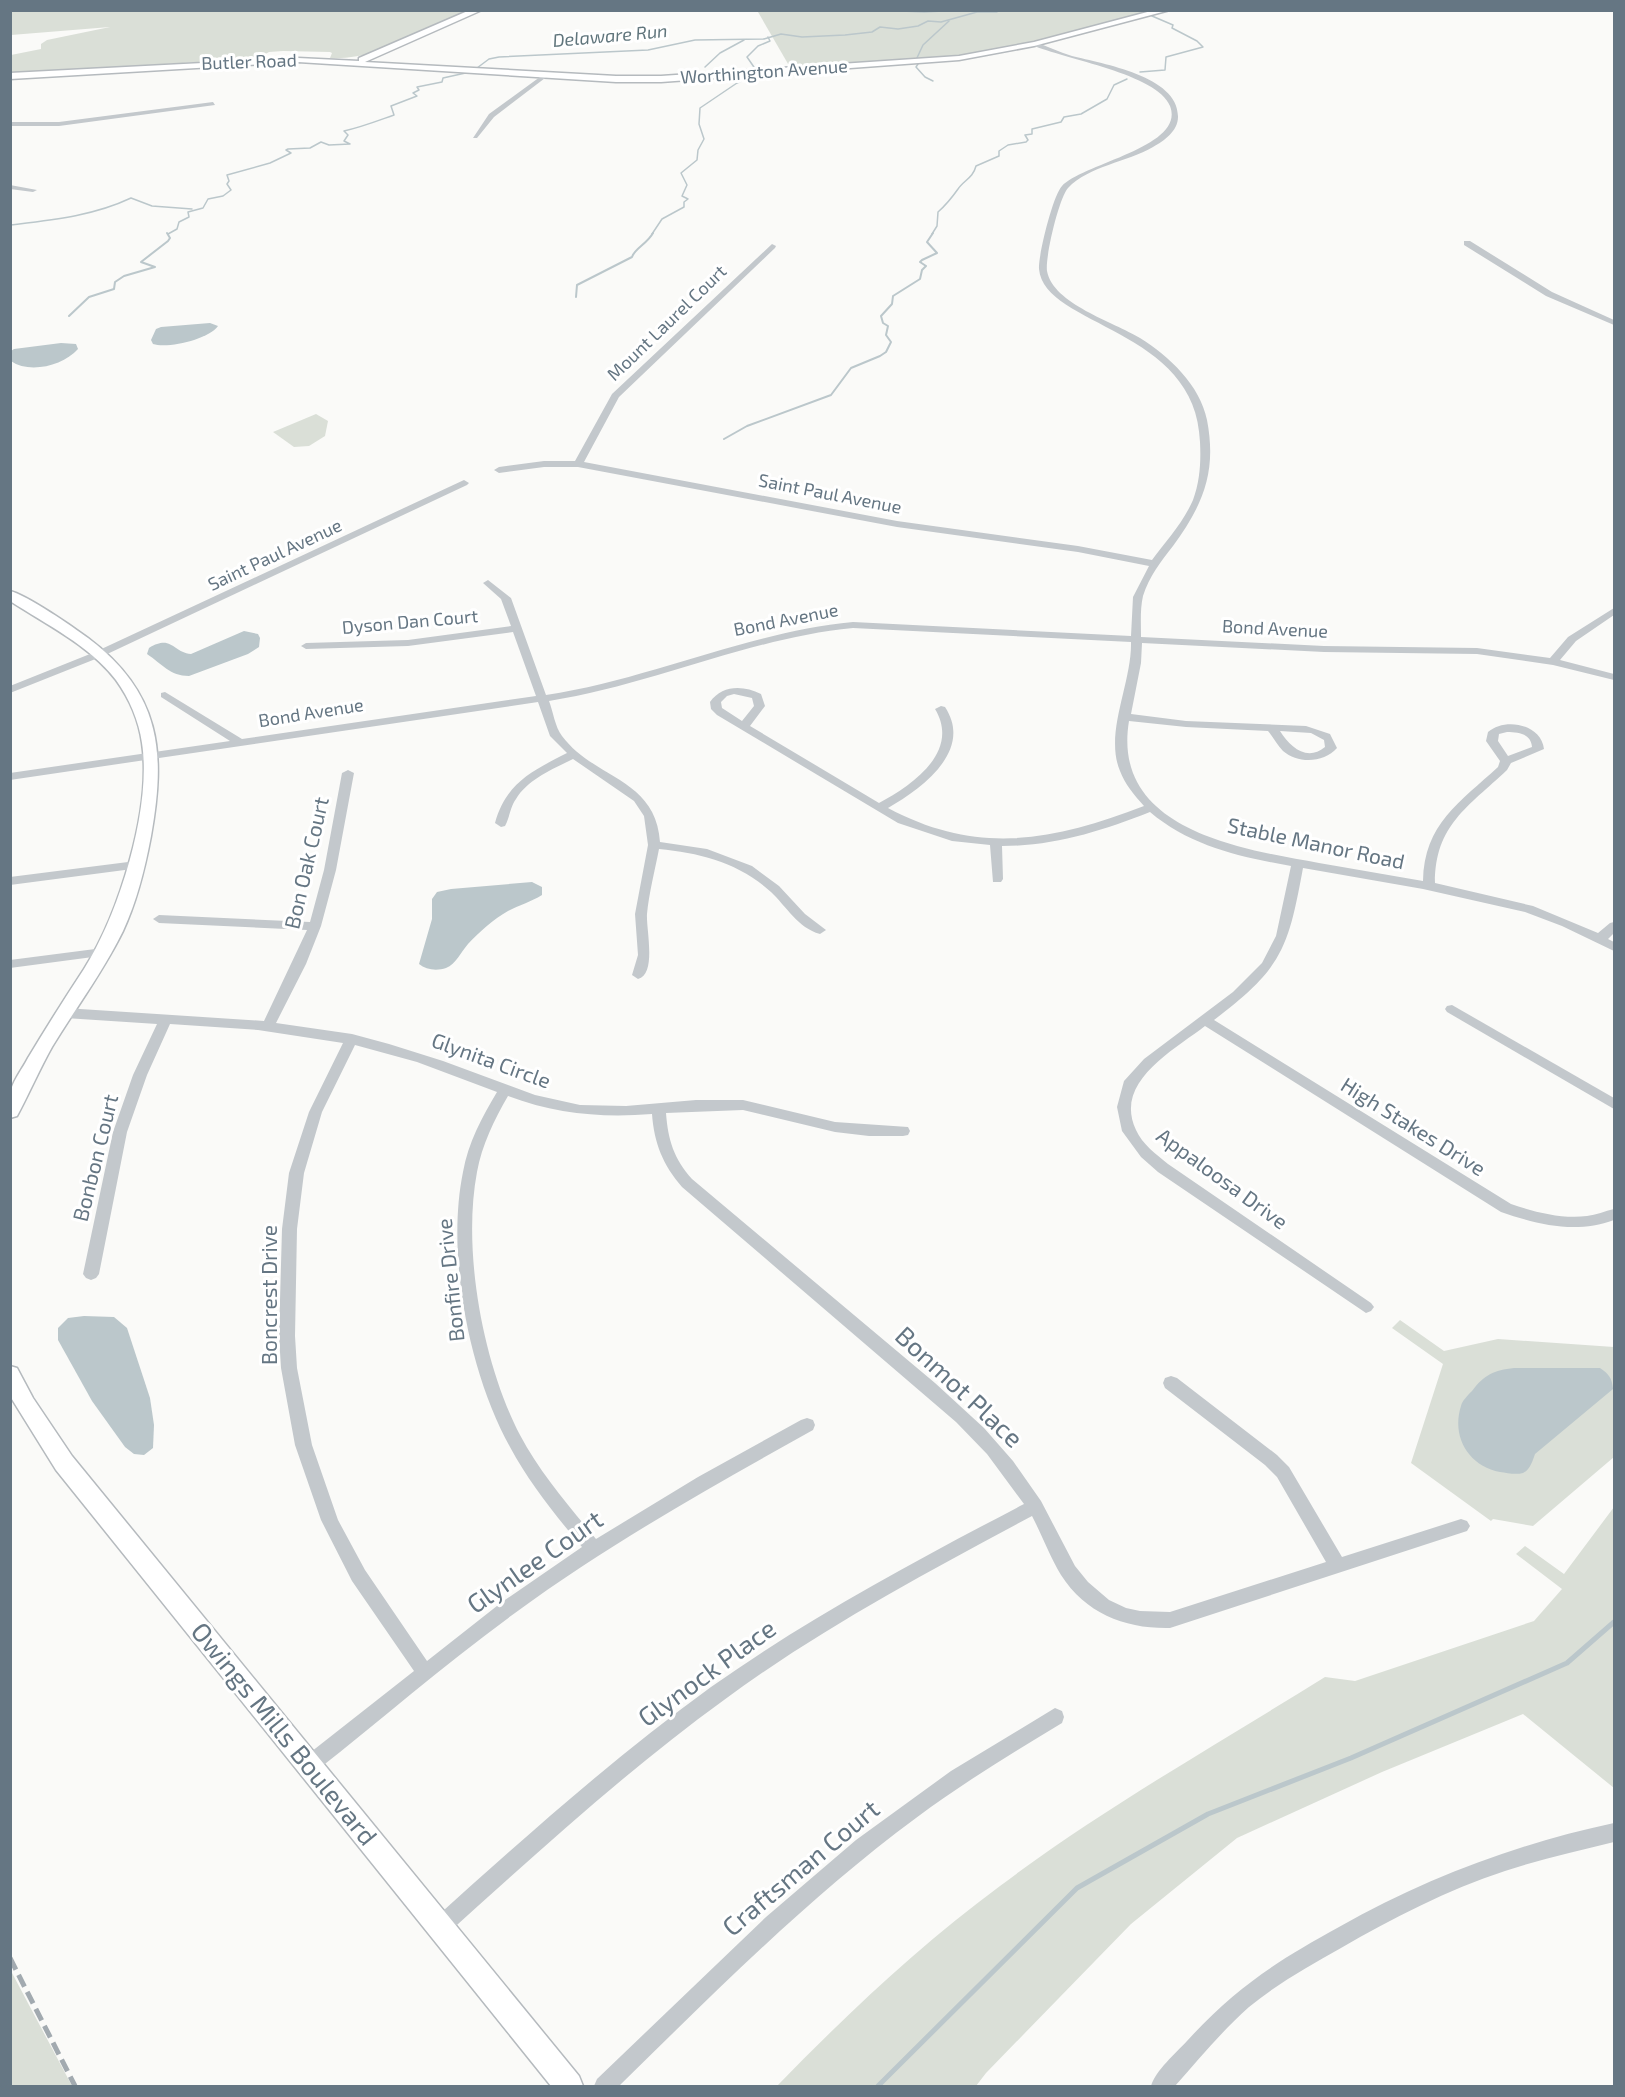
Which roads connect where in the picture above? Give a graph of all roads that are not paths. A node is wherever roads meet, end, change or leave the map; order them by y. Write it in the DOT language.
graph roads {
  1 [pos="478,10"];
  2 [pos="1166,10"];
  3 [pos="1034,44"];
  4 [pos="357,62"];
  5 [pos="546,75"];
  6 [pos="10,76"];
  7 [pos="213,104"];
  8 [pos="10,124"];
  9 [pos="475,137"];
  10 [pos="10,187"];
  11 [pos="33,190"];
  12 [pos="1467,243"];
  13 [pos="772,246"];
  14 [pos="1614,323"];
  15 [pos="578,464"];
  16 [pos="500,470"];
  17 [pos="464,483"];
  18 [pos="1155,564"];
  19 [pos="488,583"];
  20 [pos="10,596"];
  21 [pos="1614,611"];
  22 [pos="516,628"];
  23 [pos="1136,640"];
  24 [pos="306,646"];
  25 [pos="99,654"];
  26 [pos="1553,662"];
  27 [pos="1614,676"];
  28 [pos="10,690"];
  29 [pos="165,695"];
  30 [pos="543,699"];
  31 [pos="940,709"];
  32 [pos="1124,717"];
  33 [pos="744,726"];
  34 [pos="1272,728"];
  35 [pos="239,742"];
  36 [pos="574,754"];
  37 [pos="152,755"];
  38 [pos="1506,761"];
  39 [pos="348,773"];
  40 [pos="10,777"];
  41 [pos="1151,807"];
  42 [pos="879,808"];
  43 [pos="501,822"];
  44 [pos="996,843"];
  45 [pos="654,845"];
  46 [pos="1298,863"];
  47 [pos="136,865"];
  48 [pos="997,879"];
  49 [pos="10,881"];
  50 [pos="1429,888"];
  51 [pos="159,919"];
  52 [pos="315,926"];
  53 [pos="1614,926"];
  54 [pos="820,930"];
  55 [pos="1600,939"];
  56 [pos="1614,947"];
  57 [pos="103,952"];
  58 [pos="10,964"];
  59 [pos="638,975"];
  60 [pos="1452,1010"];
  61 [pos="65,1013"];
  62 [pos="165,1020"];
  63 [pos="1205,1020"];
  64 [pos="268,1026"];
  65 [pos="352,1039"];
  66 [pos="505,1090"];
  67 [pos="1614,1104"];
  68 [pos="659,1108"];
  69 [pos="10,1111"];
  70 [pos="903,1131"];
  71 [pos="1614,1214"];
  72 [pos="91,1274"];
  73 [pos="1366,1307"];
  74 [pos="10,1374"];
  75 [pos="1171,1383"];
  76 [pos="807,1425"];
  77 [pos="1035,1506"];
  78 [pos="1461,1526"];
  79 [pos="594,1549"];
  80 [pos="1337,1566"];
  81 [pos="426,1674"];
  82 [pos="1055,1717"];
  83 [pos="309,1765"];
  84 [pos="1614,1833"];
  85 [pos="440,1927"];
  86 [pos="569,2086"];
  87 [pos="604,2086"];
  88 [pos="1161,2086"];
  1 -- 4 [label="main road, Butler Road"];
  2 -- 3 [label="main road, Worthington Avenue"];
  3 -- 5 [label="main road, Worthington Avenue"];
  3 -- 18 [label="street, Stable Manor Road"];
  4 -- 5 [label="main road, Worthington Avenue"];
  4 -- 6 [label="main road, Butler Road"];
  5 -- 9 [label="street"];
  7 -- 8 [label="street"];
  10 -- 11 [label="street"];
  12 -- 14 [label="street"];
  13 -- 15 [label="street, Mount Laurel Court"];
  15 -- 16 [label="street, Saint Paul Avenue"];
  15 -- 18 [label="street, Saint Paul Avenue"];
  17 -- 25 [label="street, Saint Paul Avenue"];
  18 -- 23 [label="street, Stable Manor Road"];
  19 -- 22 [label="street"];
  20 -- 25 [label="main road"];
  21 -- 26 [label="street"];
  22 -- 24 [label="street, Dyson Dan Court"];
  22 -- 30 [label="street"];
  23 -- 26 [label="street, Bond Avenue"];
  23 -- 30 [label="street, Bond Avenue"];
  23 -- 32 [label="street, Stable Manor Road"];
  25 -- 28 [label="street, Saint Paul Avenue"];
  25 -- 37 [label="main road"];
  26 -- 27 [label="street, Bond Avenue"];
  29 -- 35 [label="street"];
  30 -- 35 [label="street, Bond Avenue"];
  30 -- 36 [label="street"];
  31 -- 42 [label="street"];
  32 -- 34 [label="street"];
  32 -- 41 [label="street, Stable Manor Road"];
  33 -- 42 [label="street"];
  34 -- 34 [label="street"];
  35 -- 37 [label="street, Bond Avenue"];
  36 -- 43 [label="street"];
  36 -- 45 [label="street"];
  37 -- 40 [label="street, Bond Avenue"];
  37 -- 47 [label="main road"];
  38 -- 50 [label="street"];
  39 -- 52 [label="street, Bon Oak Court"];
  41 -- 44 [label="street"];
  41 -- 46 [label="street, Stable Manor Road"];
  42 -- 44 [label="street"];
  44 -- 48 [label="street"];
  45 -- 54 [label="street"];
  45 -- 59 [label="street"];
  46 -- 50 [label="street, Stable Manor Road"];
  46 -- 63 [label="street, Appaloosa Drive"];
  47 -- 49 [label="street"];
  47 -- 57 [label="main road"];
  50 -- 55 [label="street, Stable Manor Road"];
  51 -- 52 [label="street"];
  52 -- 64 [label="street, Bon Oak Court"];
  53 -- 55 [label="street"];
  55 -- 56 [label="street, Stable Manor Road"];
  57 -- 58 [label="street"];
  57 -- 61 [label="main road"];
  60 -- 67 [label="street"];
  61 -- 62 [label="street, Glynita Circle"];
  61 -- 69 [label="main road"];
  62 -- 64 [label="street, Glynita Circle"];
  62 -- 72 [label="street, Bonbon Court"];
  63 -- 71 [label="street, High Stakes Drive"];
  63 -- 73 [label="street, Appaloosa Drive"];
  64 -- 65 [label="street, Glynita Circle"];
  65 -- 66 [label="street, Glynita Circle"];
  65 -- 81 [label="street, Boncrest Drive"];
  66 -- 68 [label="street, Glynita Circle"];
  66 -- 79 [label="street, Bonfire Drive"];
  68 -- 70 [label="street, Glynita Circle"];
  68 -- 77 [label="street, Bonmot Place"];
  74 -- 83 [label="main road, Owings Mills Boulevard"];
  75 -- 80 [label="street"];
  76 -- 79 [label="street, Glynlee Court"];
  77 -- 80 [label="street, Bonmot Place"];
  77 -- 85 [label="street, Glynock Place"];
  78 -- 80 [label="street, Bonmot Place"];
  79 -- 81 [label="street, Glynlee Court"];
  81 -- 83 [label="street, Glynlee Court"];
  82 -- 87 [label="street, Craftsman Court"];
  83 -- 85 [label="main road, Owings Mills Boulevard"];
  84 -- 88 [label="street"];
  85 -- 86 [label="main road, Owings Mills Boulevard"];
}
